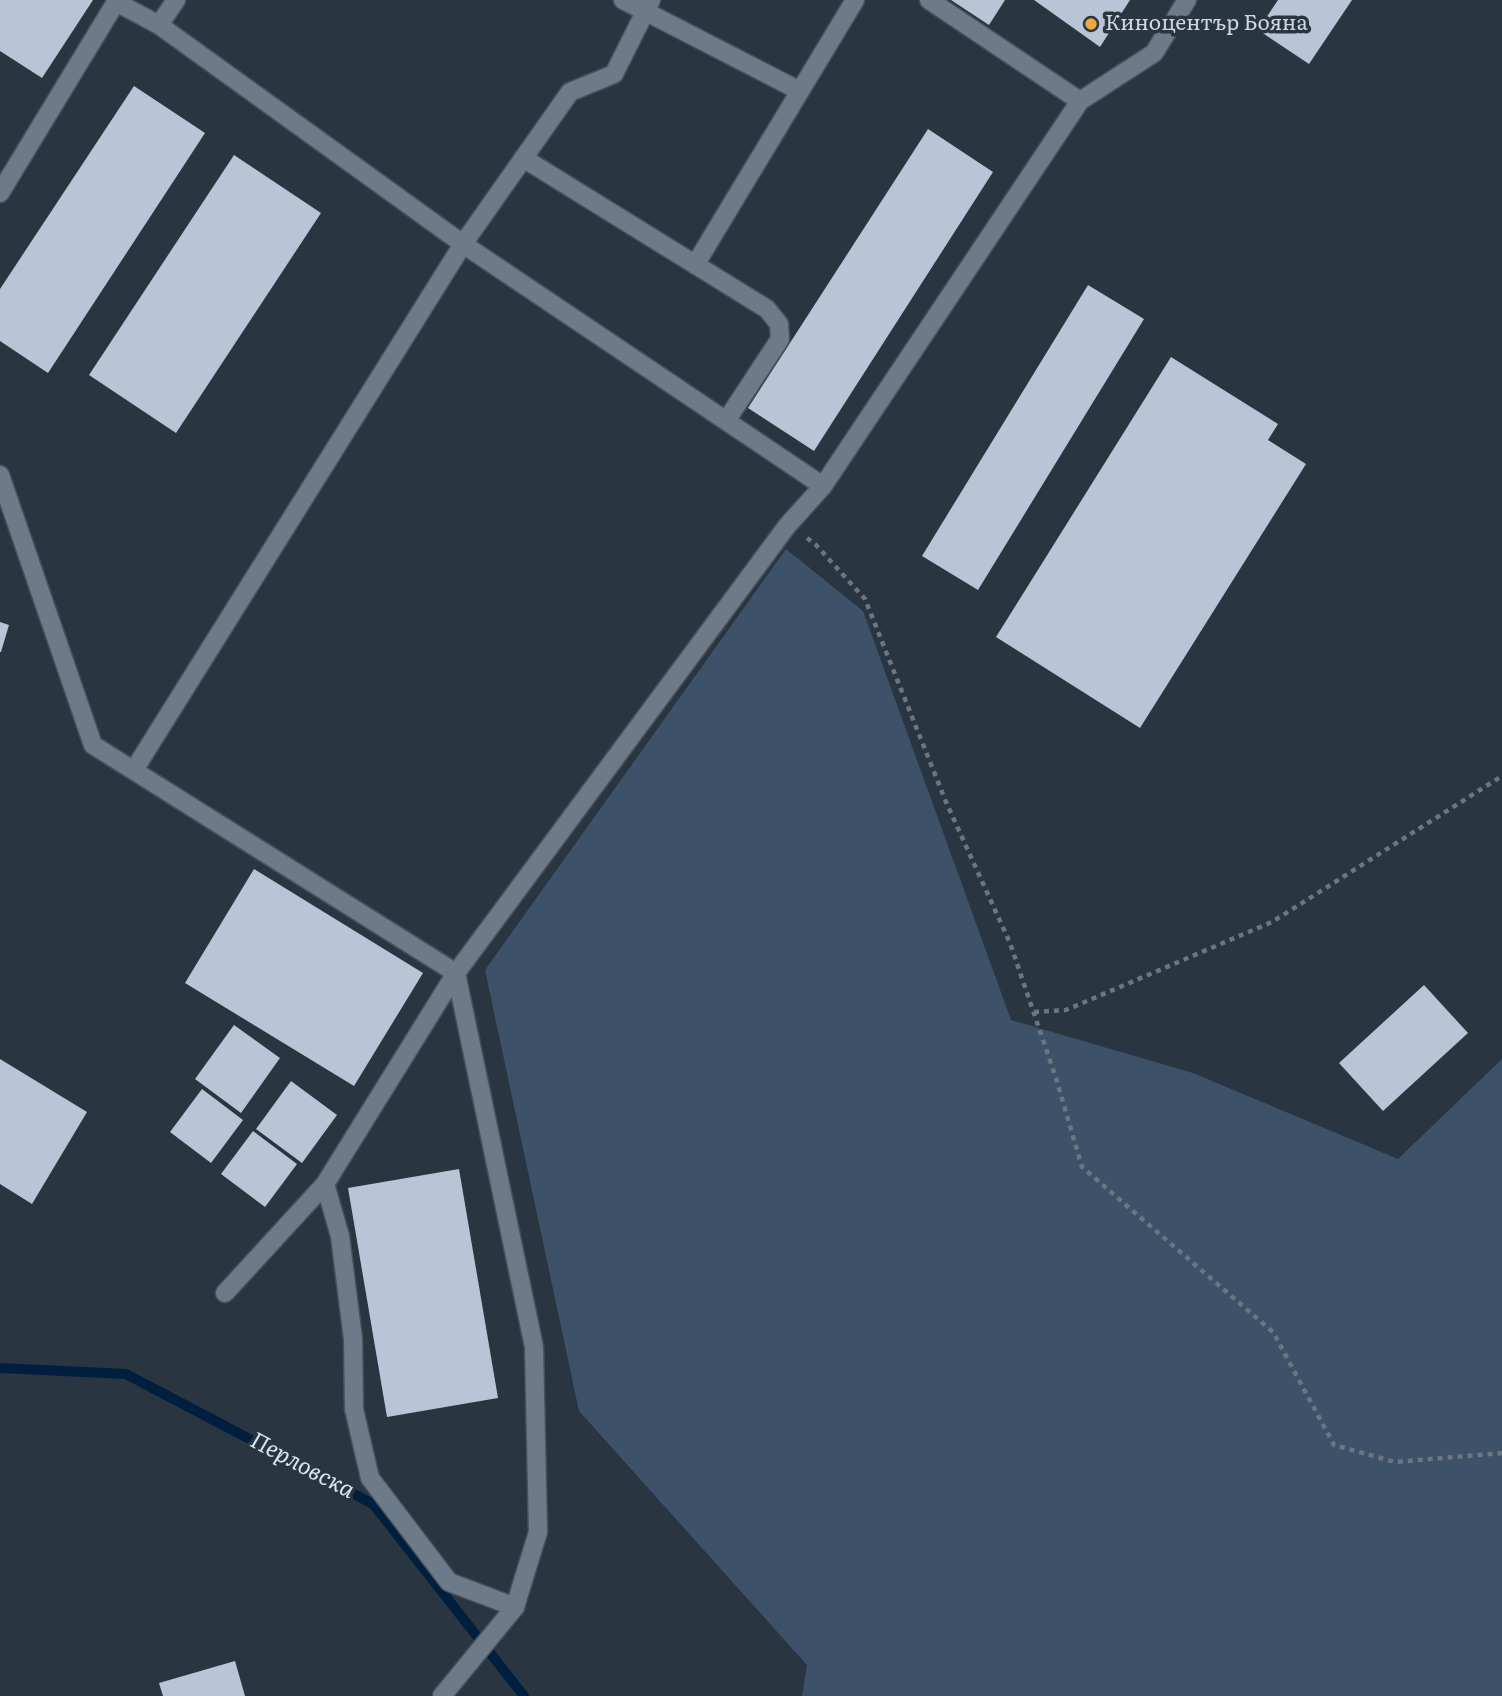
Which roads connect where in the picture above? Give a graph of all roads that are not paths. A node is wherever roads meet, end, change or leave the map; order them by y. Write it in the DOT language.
graph roads {
  1 [pos="176,0"];
  2 [pos="624,0"];
  3 [pos="855,0"];
  4 [pos="929,0"];
  5 [pos="1187,0"];
  6 [pos="648,5"];
  7 [pos="159,25"];
  8 [pos="800,91"];
  9 [pos="1080,101"];
  10 [pos="523,159"];
  11 [pos="0,193"];
  12 [pos="463,244"];
  13 [pos="695,265"];
  14 [pos="726,421"];
  15 [pos="0,475"];
  16 [pos="823,486"];
  17 [pos="134,770"];
  18 [pos="456,973"];
  19 [pos="325,1184"];
  20 [pos="225,1293"];
  21 [pos="515,1607"];
  22 [pos="442,1696"];
  1 -- 7 [label="street"];
  2 -- 6 [label="street"];
  3 -- 8 [label="street"];
  4 -- 9 [label="street"];
  5 -- 9 [label="street"];
  6 -- 8 [label="street"];
  6 -- 10 [label="street"];
  7 -- 11 [label="street"];
  7 -- 12 [label="street"];
  8 -- 13 [label="street"];
  9 -- 16 [label="street"];
  10 -- 12 [label="street"];
  10 -- 13 [label="street"];
  12 -- 14 [label="street"];
  12 -- 17 [label="street"];
  13 -- 14 [label="street"];
  14 -- 16 [label="street"];
  15 -- 17 [label="street"];
  16 -- 18 [label="street"];
  17 -- 18 [label="street"];
  18 -- 19 [label="street"];
  18 -- 21 [label="street"];
  19 -- 20 [label="street"];
  19 -- 21 [label="street"];
  21 -- 22 [label="street"];
}
